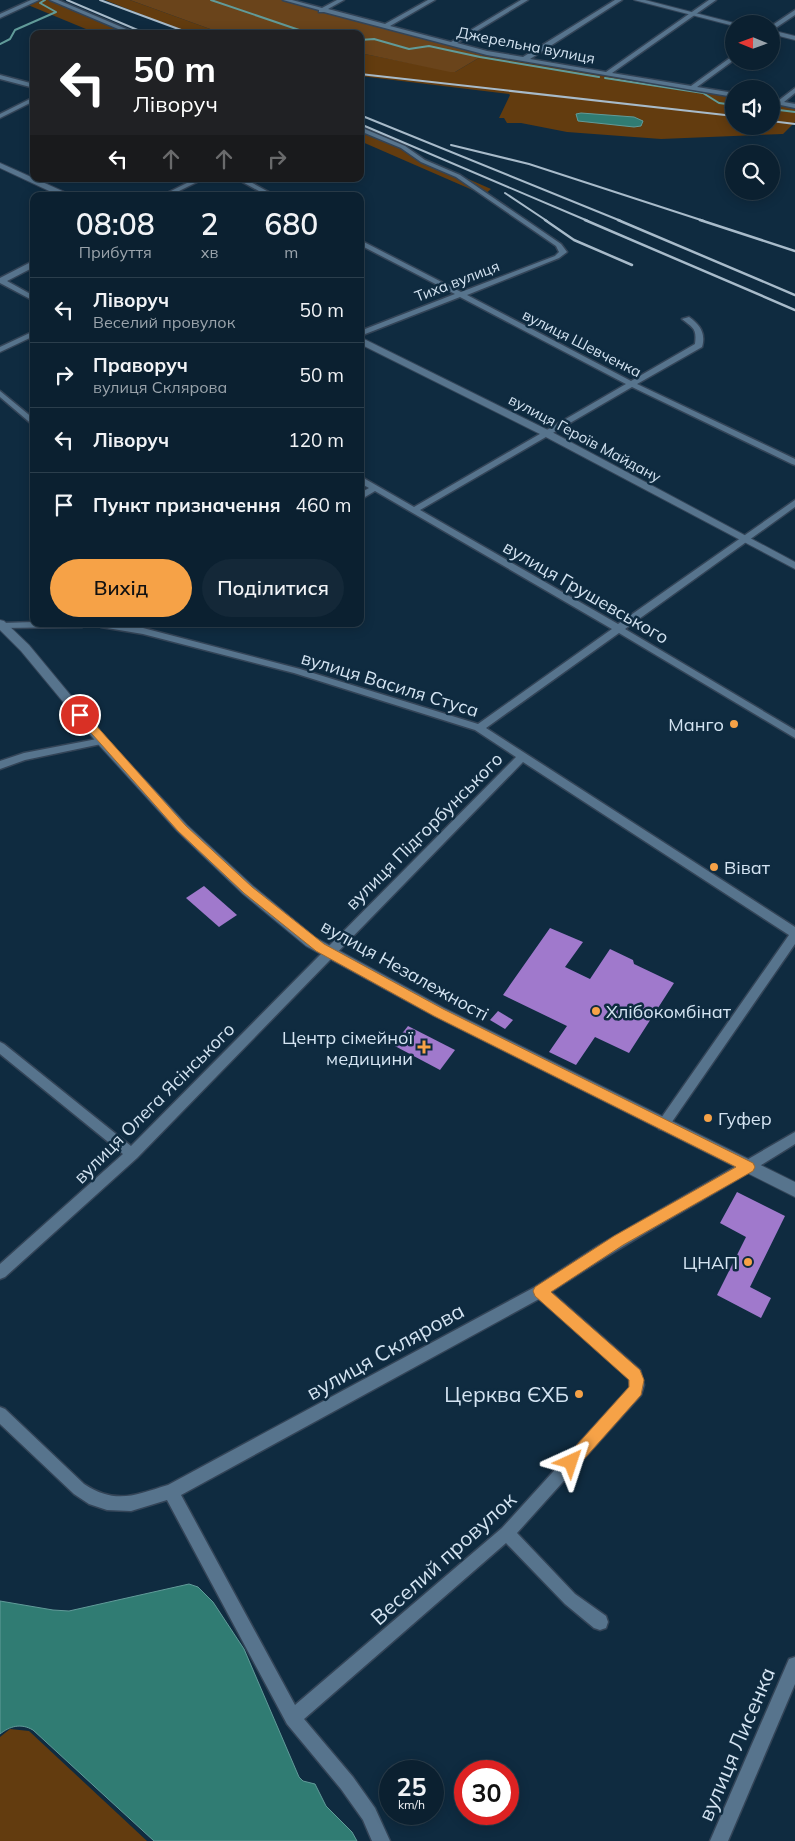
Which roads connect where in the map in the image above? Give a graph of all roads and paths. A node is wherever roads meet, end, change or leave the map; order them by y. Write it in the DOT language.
graph roads {
  1 [pos="36,0"];
  2 [pos="52,0"];
  3 [pos="286,0"];
  4 [pos="341,0"];
  5 [pos="432,0"];
  6 [pos="525,0"];
  7 [pos="619,0"];
  8 [pos="638,0"];
  9 [pos="713,0"];
  10 [pos="321,11"];
  11 [pos="795,12"];
  12 [pos="693,13"];
  13 [pos="0,16"];
  14 [pos="725,21"];
  15 [pos="780,24"];
  16 [pos="386,26"];
  17 [pos="125,30"];
  18 [pos="780,34"];
  19 [pos="795,38"];
  20 [pos="453,43"];
  21 [pos="525,59"];
  22 [pos="725,64"];
  23 [pos="608,73"];
  24 [pos="0,77"];
  25 [pos="30,85"];
  26 [pos="693,87"];
  27 [pos="795,90"];
  28 [pos="725,92"];
  29 [pos="30,101"];
  30 [pos="780,103"];
  31 [pos="795,106"];
  32 [pos="0,116"];
  33 [pos="364,130"];
  34 [pos="0,165"];
  35 [pos="30,179"];
  36 [pos="36,182"];
  37 [pos="194,182"];
  38 [pos="246,182"];
  39 [pos="57,192"];
  40 [pos="172,192"];
  41 [pos="265,192"];
  42 [pos="364,244"];
  43 [pos="30,266"];
  44 [pos="1,281"];
  45 [pos="460,295"];
  46 [pos="30,297"];
  47 [pos="686,319"];
  48 [pos="364,332"];
  49 [pos="30,335"];
  50 [pos="364,342"];
  51 [pos="0,350"];
  52 [pos="633,385"];
  53 [pos="0,393"];
  54 [pos="30,420"];
  55 [pos="546,433"];
  56 [pos="795,462"];
  57 [pos="364,481"];
  58 [pos="375,488"];
  59 [pos="364,495"];
  60 [pos="795,502"];
  61 [pos="414,510"];
  62 [pos="743,539"];
  63 [pos="795,566"];
  64 [pos="1,625"];
  65 [pos="30,625"];
  66 [pos="117,627"];
  67 [pos="619,629"];
  68 [pos="479,728"];
  69 [pos="795,735"];
  70 [pos="102,741"];
  71 [pos="523,756"];
  72 [pos="0,765"];
  73 [pos="795,934"];
  74 [pos="328,953"];
  75 [pos="0,1047"];
  76 [pos="663,1125"];
  77 [pos="795,1137"];
  78 [pos="132,1154"];
  79 [pos="748,1167"];
  80 [pos="795,1190"];
  81 [pos="0,1273"];
  82 [pos="540,1291"];
  83 [pos="0,1414"];
  84 [pos="172,1492"];
  85 [pos="507,1533"];
  86 [pos="600,1622"];
  87 [pos="795,1665"];
  88 [pos="294,1718"];
  89 [pos="381,1841"];
  90 [pos="719,1841"];
  1 -- 13 [label="street"];
  2 -- 17 [label="street"];
  3 -- 10 [label="street, Джерельна вулиця"];
  4 -- 10 [label="street"];
  5 -- 16 [label="street"];
  6 -- 20 [label="street"];
  7 -- 21 [label="street"];
  8 -- 12 [label="street"];
  9 -- 12 [label="street"];
  10 -- 16 [label="street, Джерельна вулиця"];
  11 -- 15 [label="street"];
  12 -- 14 [label="street"];
  12 -- 23 [label="street"];
  16 -- 20 [label="street, Джерельна вулиця"];
  18 -- 19 [label="street"];
  20 -- 21 [label="street, Джерельна вулиця"];
  21 -- 23 [label="street, Джерельна вулиця"];
  22 -- 26 [label="street"];
  23 -- 26 [label="street, Джерельна вулиця"];
  24 -- 25 [label="street"];
  26 -- 28 [label="street, Джерельна вулиця"];
  27 -- 30 [label="street"];
  29 -- 32 [label="street"];
  30 -- 31 [label="street"];
  33 -- 45 [label="street, Тиха вулиця"];
  34 -- 35 [label="street"];
  36 -- 39 [label="street"];
  37 -- 40 [label="street"];
  38 -- 41 [label="street"];
  42 -- 45 [label="street, вулиця Шевченка"];
  43 -- 44 [label="street"];
  44 -- 46 [label="street"];
  45 -- 48 [label="street, Тиха вулиця"];
  45 -- 52 [label="street, вулиця Шевченка"];
  47 -- 52 [label="street"];
  49 -- 51 [label="street"];
  50 -- 55 [label="street, вулиця Героїв Майдану"];
  52 -- 55 [label="street"];
  52 -- 56 [label="street, вулиця Шевченка"];
  53 -- 54 [label="street"];
  55 -- 61 [label="street"];
  55 -- 62 [label="street, вулиця Героїв Майдану"];
  57 -- 58 [label="street, вулиця Грушевського"];
  58 -- 59 [label="street"];
  58 -- 61 [label="street, вулиця Грушевського"];
  60 -- 62 [label="street"];
  61 -- 67 [label="street, вулиця Грушевського"];
  62 -- 63 [label="street, вулиця Героїв Майдану"];
  62 -- 67 [label="street"];
  64 -- 65 [label="street"];
  64 -- 70 [label="street, вулиця Незалежності"];
  66 -- 68 [label="street, вулиця Василя Стуса"];
  67 -- 68 [label="street"];
  67 -- 69 [label="street, вулиця Грушевського"];
  68 -- 71 [label="street, вулиця Василя Стуса"];
  70 -- 72 [label="street"];
  70 -- 74 [label="street, вулиця Незалежності"];
  71 -- 73 [label="street, вулиця Василя Стуса"];
  71 -- 74 [label="street, вулиця Підгорбунського"];
  73 -- 76 [label="street"];
  74 -- 76 [label="street, вулиця Незалежності"];
  74 -- 78 [label="street, вулиця Олега Ясінського"];
  75 -- 78 [label="street"];
  76 -- 79 [label="street, вулиця Незалежності"];
  77 -- 79 [label="street, вулиця Склярова"];
  78 -- 81 [label="street, вулиця Олега Ясінського"];
  79 -- 80 [label="street, вулиця Незалежності"];
  79 -- 82 [label="street, вулиця Склярова"];
  82 -- 84 [label="street, вулиця Склярова"];
  82 -- 85 [label="street, Веселий провулок"];
  83 -- 84 [label="street, вулиця Склярова"];
  84 -- 88 [label="street"];
  85 -- 86 [label="street"];
  85 -- 88 [label="street, Веселий провулок"];
  87 -- 90 [label="street, вулиця Лисенка"];
  88 -- 89 [label="street"];
}
